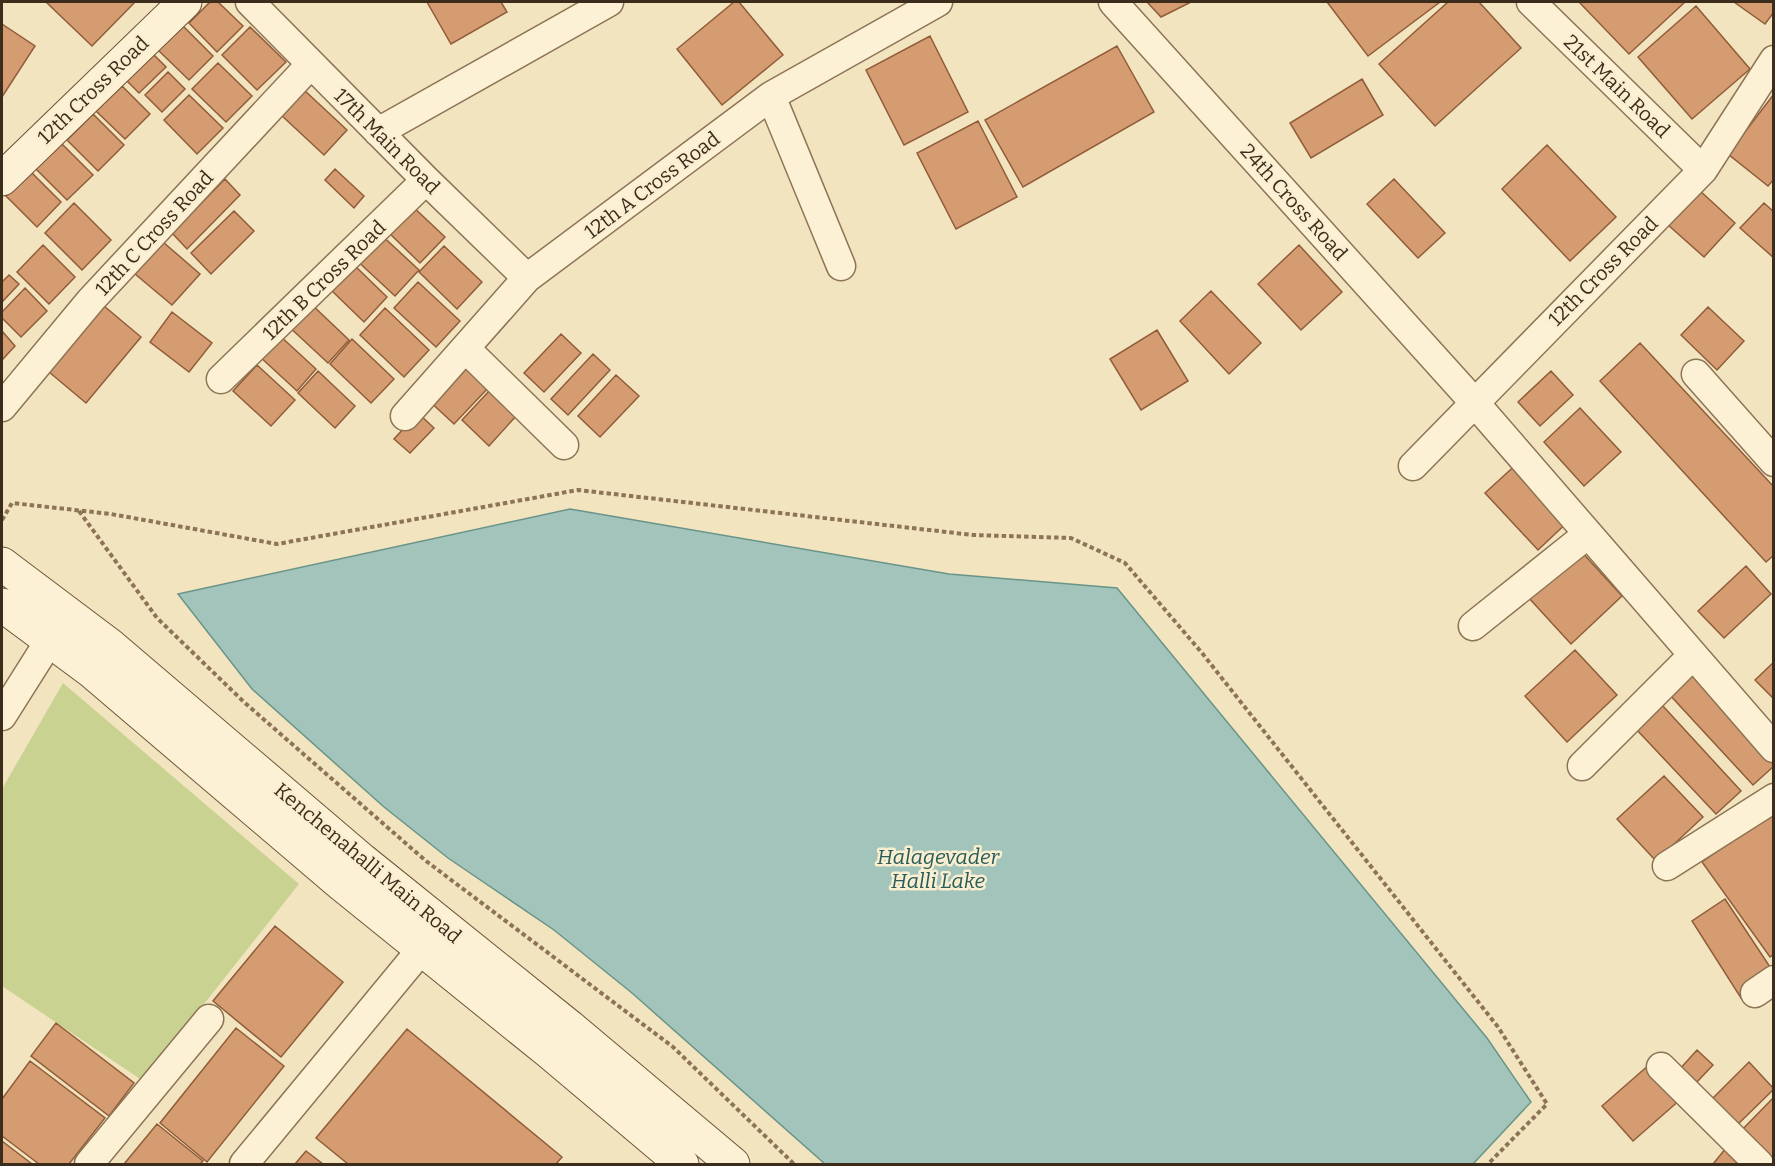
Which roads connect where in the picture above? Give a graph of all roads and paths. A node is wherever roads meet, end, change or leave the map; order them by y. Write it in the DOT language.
graph roads {
  1 [pos="185,2"];
  2 [pos="250,2"];
  3 [pos="609,2"];
  4 [pos="938,2"];
  5 [pos="1113,2"];
  6 [pos="1531,2"];
  7 [pos="1773,60"];
  8 [pos="311,64"];
  9 [pos="771,96"];
  10 [pos="378,132"];
  11 [pos="1703,170"];
  12 [pos="2,179"];
  13 [pos="426,180"];
  14 [pos="841,266"];
  15 [pos="527,278"];
  16 [pos="465,348"];
  17 [pos="1696,374"];
  18 [pos="221,379"];
  19 [pos="1474,402"];
  20 [pos="2,407"];
  21 [pos="405,416"];
  22 [pos="564,445"];
  23 [pos="1773,462"];
  24 [pos="1413,466"];
  25 [pos="78,511"];
  26 [pos="2,520"];
  27 [pos="1588,534"];
  28 [pos="2,564"];
  29 [pos="2,604"];
  30 [pos="1473,626"];
  31 [pos="50,640"];
  32 [pos="1693,655"];
  33 [pos="2,716"];
  34 [pos="1773,748"];
  35 [pos="1582,766"];
  36 [pos="1773,798"];
  37 [pos="1667,866"];
  38 [pos="442,924"];
  39 [pos="422,950"];
  40 [pos="209,1019"];
  41 [pos="1661,1067"];
  42 [pos="89,1164"];
  43 [pos="244,1164"];
  44 [pos="682,1164"];
  45 [pos="732,1164"];
  46 [pos="794,1164"];
  47 [pos="1488,1164"];
  48 [pos="1759,1164"];
  1 -- 12 [label="main road, 12th Cross Road"];
  2 -- 8 [label="street, 17th Main Road"];
  3 -- 10 [label="street"];
  4 -- 9 [label="street, 12th A Cross Road"];
  5 -- 19 [label="street, 24th Cross Road"];
  6 -- 11 [label="street, 21st Main Road"];
  7 -- 11 [label="street, 12th Cross Road"];
  8 -- 10 [label="street, 17th Main Road"];
  8 -- 20 [label="street, 12th C Cross Road"];
  9 -- 14 [label="street"];
  9 -- 15 [label="street, 12th A Cross Road"];
  10 -- 13 [label="street, 17th Main Road"];
  11 -- 19 [label="street, 12th Cross Road"];
  13 -- 15 [label="street, 17th Main Road"];
  13 -- 18 [label="street, 12th B Cross Road"];
  15 -- 16 [label="street, 12th A Cross Road"];
  16 -- 21 [label="street, 12th A Cross Road"];
  16 -- 22 [label="street"];
  17 -- 23 [label="street"];
  19 -- 24 [label="street, 12th Cross Road"];
  19 -- 27 [label="street, 24th Cross Road"];
  25 -- 26 [label="path"];
  25 -- 46 [label="path"];
  25 -- 47 [label="path"];
  27 -- 30 [label="street"];
  27 -- 32 [label="street, 24th Cross Road"];
  28 -- 38 [label="main road, Kenchenahalli Main Road"];
  29 -- 31 [label="main road, Kenchenahalli Main Road"];
  31 -- 33 [label="street"];
  31 -- 39 [label="main road, Kenchenahalli Main Road"];
  32 -- 34 [label="street, 24th Cross Road"];
  32 -- 35 [label="street"];
  36 -- 37 [label="street"];
  38 -- 39 [label="street"];
  38 -- 45 [label="main road, Kenchenahalli Main Road"];
  39 -- 43 [label="street"];
  39 -- 44 [label="main road, Kenchenahalli Main Road"];
  40 -- 42 [label="street"];
  41 -- 48 [label="street"];
}
